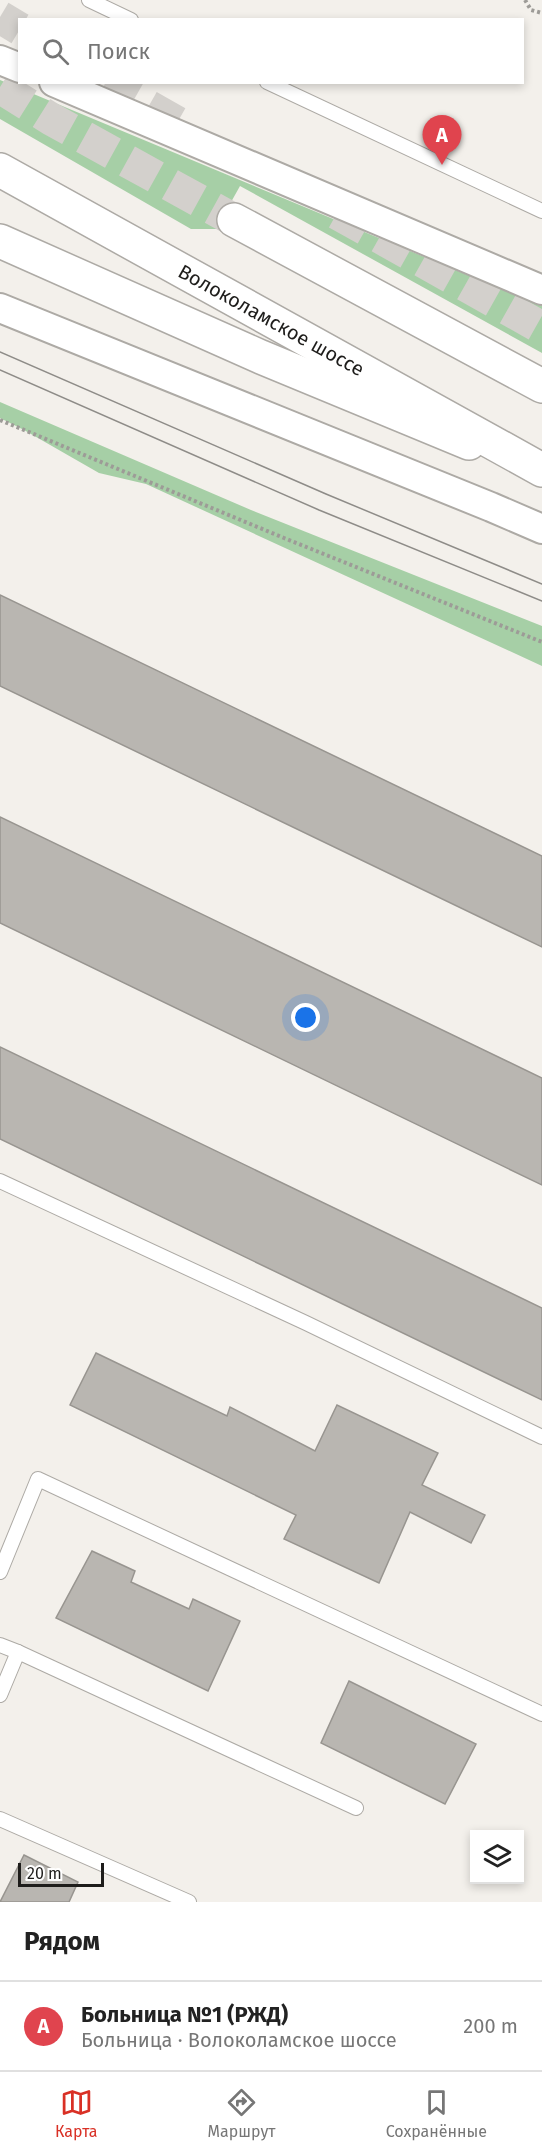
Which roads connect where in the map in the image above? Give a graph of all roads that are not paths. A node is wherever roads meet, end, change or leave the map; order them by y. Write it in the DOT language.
graph roads {
  1 [pos="89,0"];
  2 [pos="127,18"];
  3 [pos="0,60"];
  4 [pos="18,67"];
  5 [pos="59,84"];
  6 [pos="271,84"];
  7 [pos="0,170"];
  8 [pos="542,211"];
  9 [pos="234,220"];
  10 [pos="0,241"];
  11 [pos="542,290"];
  12 [pos="0,308"];
  13 [pos="542,386"];
  14 [pos="542,472"];
  15 [pos="542,529"];
  16 [pos="0,1181"];
  17 [pos="542,1437"];
  18 [pos="0,1572"];
  19 [pos="0,1645"];
  20 [pos="18,1653"];
  21 [pos="0,1695"];
  22 [pos="542,1714"];
  23 [pos="356,1808"];
  24 [pos="0,1819"];
  25 [pos="189,1902"];
  1 -- 2 [label="lane"];
  3 -- 4 [label="street"];
  5 -- 11 [label="street"];
  6 -- 8 [label="lane"];
  7 -- 14 [label="main road, Волоколамское шоссе"];
  9 -- 13 [label="main road"];
  10 -- 14 [label="main road, Волоколамское шоссе"];
  12 -- 15 [label="street"];
  16 -- 17 [label="lane"];
  18 -- 22 [label="lane"];
  19 -- 20 [label="lane"];
  20 -- 21 [label="lane"];
  20 -- 23 [label="lane"];
  24 -- 25 [label="lane"];
}
